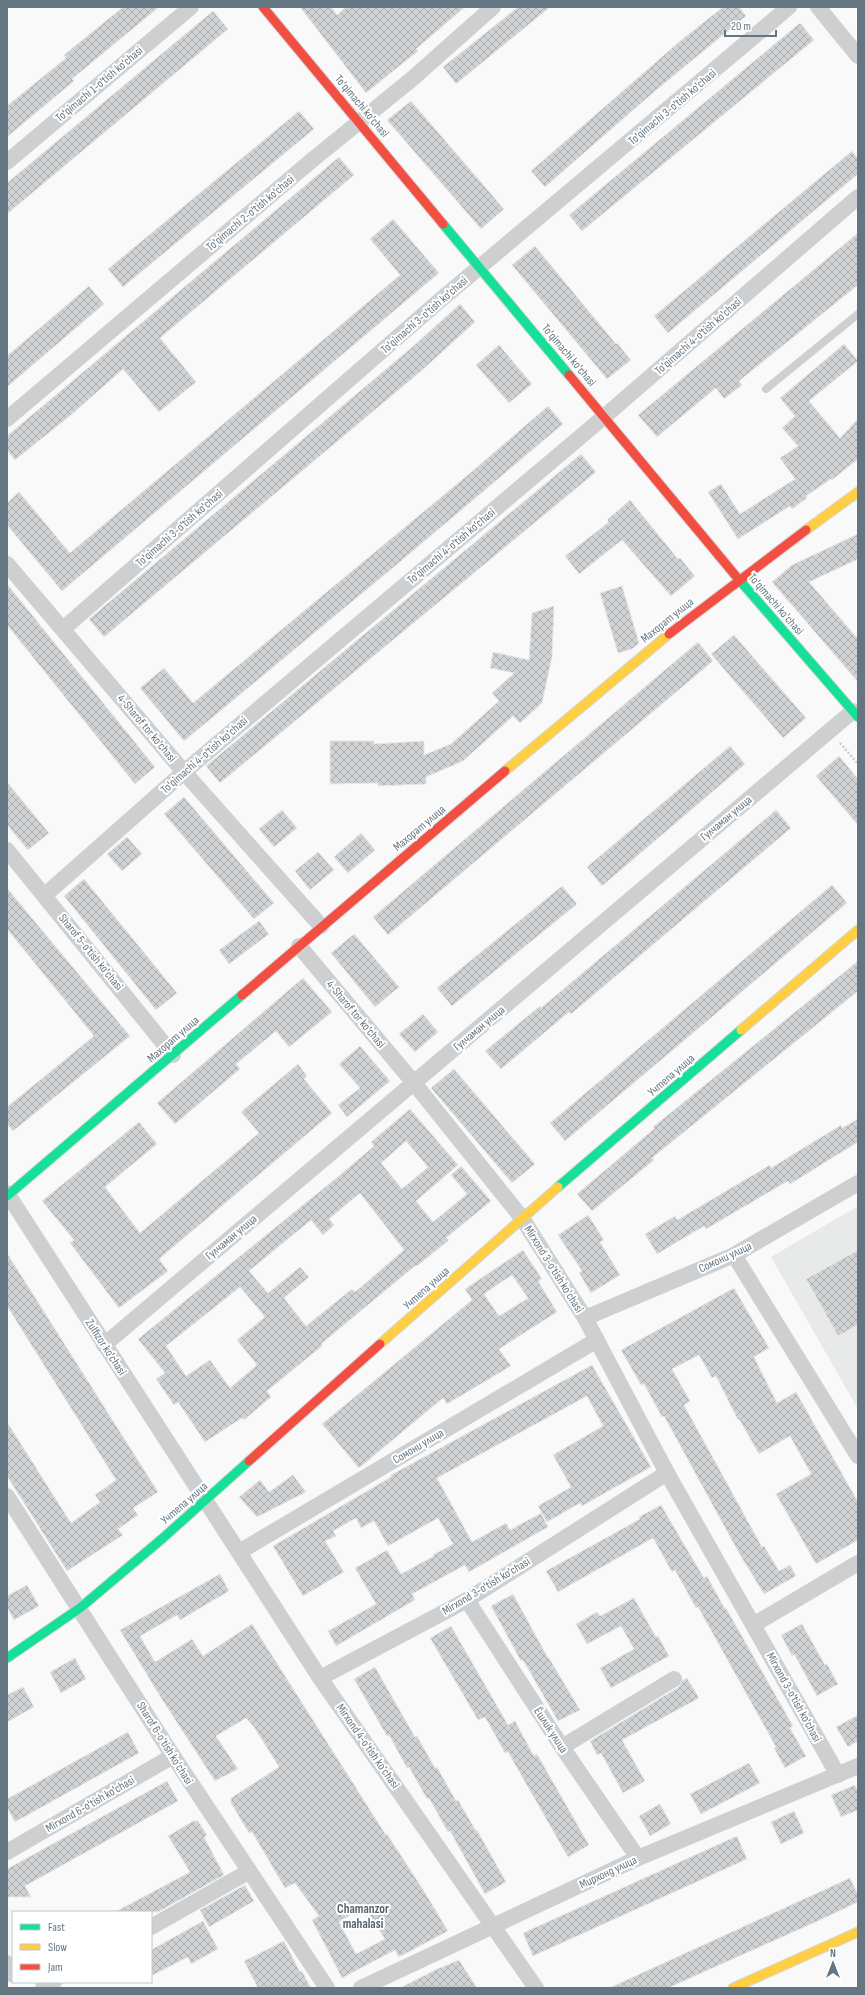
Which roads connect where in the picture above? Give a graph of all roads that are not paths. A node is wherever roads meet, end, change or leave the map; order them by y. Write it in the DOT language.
graph roads {
  1 [pos="191,7"];
  2 [pos="263,7"];
  3 [pos="493,7"];
  4 [pos="789,7"];
  5 [pos="818,7"];
  6 [pos="858,56"];
  7 [pos="359,122"];
  8 [pos="7,162"];
  9 [pos="858,197"];
  10 [pos="479,268"];
  11 [pos="858,314"];
  12 [pos="766,389"];
  13 [pos="605,416"];
  14 [pos="7,419"];
  15 [pos="858,492"];
  16 [pos="7,564"];
  17 [pos="739,580"];
  18 [pos="63,629"];
  19 [pos="855,714"];
  20 [pos="184,772"];
  21 [pos="7,850"];
  22 [pos="45,895"];
  23 [pos="321,926"];
  24 [pos="858,930"];
  25 [pos="299,946"];
  26 [pos="173,1055"];
  27 [pos="414,1083"];
  28 [pos="858,1183"];
  29 [pos="8,1195"];
  30 [pos="522,1218"];
  31 [pos="734,1255"];
  32 [pos="585,1318"];
  33 [pos="597,1340"];
  34 [pos="104,1345"];
  35 [pos="858,1456"];
  36 [pos="667,1473"];
  37 [pos="7,1496"];
  38 [pos="205,1501"];
  39 [pos="239,1552"];
  40 [pos="858,1563"];
  41 [pos="467,1600"];
  42 [pos="80,1608"];
  43 [pos="753,1625"];
  44 [pos="7,1658"];
  45 [pos="320,1678"];
  46 [pos="674,1679"];
  47 [pos="562,1748"];
  48 [pos="173,1756"];
  49 [pos="858,1766"];
  50 [pos="838,1775"];
  51 [pos="7,1852"];
  52 [pos="638,1858"];
  53 [pos="248,1872"];
  54 [pos="493,1925"];
  55 [pos="152,1926"];
  56 [pos="858,1932"];
  57 [pos="7,1963"];
  58 [pos="12,1973"];
  59 [pos="52,1983"];
  60 [pos="43,1988"];
  61 [pos="327,1988"];
  62 [pos="361,1988"];
  63 [pos="536,1988"];
  64 [pos="733,1988"];
  1 -- 8 [label="street, To'qimachi 1-o'tish ko'chasi"];
  2 -- 7 [label="street, To'qimachi ko'chasi"];
  3 -- 7 [label="street, To'qimachi 2-o'tish ko'chasi"];
  4 -- 10 [label="street, To'qimachi 3-o'tish ko'chasi"];
  5 -- 6 [label="street"];
  7 -- 10 [label="street, To'qimachi ko'chasi"];
  7 -- 14 [label="street, To'qimachi 2-o'tish ko'chasi"];
  9 -- 13 [label="street, To'qimachi 4-o'tish ko'chasi"];
  10 -- 13 [label="street, To'qimachi ko'chasi"];
  10 -- 18 [label="street, To'qimachi 3-o'tish ko'chasi"];
  11 -- 12 [label="lane"];
  13 -- 17 [label="street, To'qimachi ko'chasi"];
  13 -- 20 [label="street, To'qimachi 4-o'tish ko'chasi"];
  15 -- 17 [label="street, Махорат улица"];
  16 -- 18 [label="street, 4-Sharof tor ko'chasi"];
  17 -- 19 [label="street, To'qimachi ko'chasi"];
  17 -- 23 [label="street, Махорат улица"];
  18 -- 20 [label="street, 4-Sharof tor ko'chasi"];
  19 -- 27 [label="street, Гулчаман улица"];
  20 -- 22 [label="street, To'qimachi 4-o'tish ko'chasi"];
  20 -- 23 [label="street, 4-Sharof tor ko'chasi"];
  21 -- 22 [label="street, Sharof 5-o'tish ko'chasi"];
  22 -- 26 [label="street, Sharof 5-o'tish ko'chasi"];
  23 -- 25 [label="street, Махорат улица"];
  24 -- 30 [label="street, Учтепа улица"];
  25 -- 26 [label="street, Махорат улица"];
  25 -- 27 [label="street, 4-Sharof tor ko'chasi"];
  26 -- 29 [label="street, Махорат улица"];
  27 -- 30 [label="street, Mirxond 3-o'tish ko'chasi"];
  27 -- 34 [label="street, Гулчаман улица"];
  28 -- 31 [label="street, Сомони улица"];
  29 -- 34 [label="street, Zulfizor ko'chasi"];
  30 -- 32 [label="street, Mirxond 3-o'tish ko'chasi"];
  30 -- 38 [label="street, Учтепа улица"];
  31 -- 32 [label="street, Сомони улица"];
  31 -- 35 [label="street"];
  32 -- 33 [label="street, Mirxond 3-o'tish ko'chasi"];
  33 -- 36 [label="street, Mirxond 3-o'tish ko'chasi"];
  33 -- 39 [label="street, Сомони улица"];
  34 -- 38 [label="street, Zulfizor ko'chasi"];
  36 -- 41 [label="street, Mirxond 3-o'tish ko'chasi"];
  36 -- 43 [label="street, Mirxond 3-o'tish ko'chasi"];
  37 -- 42 [label="street, Sharof 6-o'tish ko'chasi"];
  38 -- 39 [label="street, Mirxond 4-o'tish ko'chasi"];
  38 -- 42 [label="street, Учтепа улица"];
  39 -- 45 [label="street, Mirxond 4-o'tish ko'chasi"];
  40 -- 43 [label="street"];
  41 -- 45 [label="street, Mirxond 3-o'tish ko'chasi"];
  41 -- 47 [label="street, Ёшлик улица"];
  42 -- 44 [label="street, Учтепа улица"];
  42 -- 48 [label="street, Sharof 6-o'tish ko'chasi"];
  43 -- 50 [label="street, Mirxond 3-o'tish ko'chasi"];
  45 -- 54 [label="street, Mirxond 4-o'tish ko'chasi"];
  46 -- 47 [label="street"];
  47 -- 52 [label="street, Ёшлик улица"];
  48 -- 51 [label="street, Mirxond 6-o'tish ko'chasi"];
  48 -- 53 [label="street, Sharof 6-o'tish ko'chasi"];
  49 -- 50 [label="street, Мирхонд улица"];
  50 -- 52 [label="street, Мирхонд улица"];
  52 -- 54 [label="street, Мирхонд улица"];
  53 -- 55 [label="street"];
  53 -- 61 [label="street, Sharof 6-o'tish ko'chasi"];
  54 -- 62 [label="street, Мирхонд улица"];
  54 -- 63 [label="street, Mirxond 4-o'tish ko'chasi"];
  56 -- 64 [label="street"];
  57 -- 58 [label="street"];
  59 -- 60 [label="street"];
}
